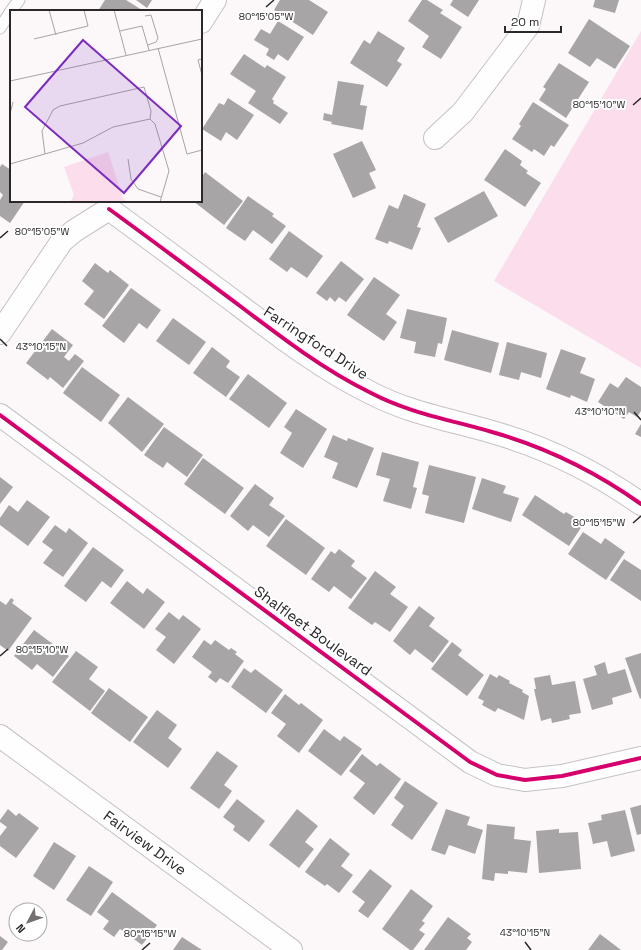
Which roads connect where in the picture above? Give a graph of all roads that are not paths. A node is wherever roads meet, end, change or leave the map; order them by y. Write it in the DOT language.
graph roads {
  1 [pos="19,0"];
  2 [pos="215,0"];
  3 [pos="534,0"];
  4 [pos="12,10"];
  5 [pos="10,13"];
  6 [pos="202,20"];
  7 [pos="0,28"];
  8 [pos="435,138"];
  9 [pos="109,205"];
  10 [pos="0,333"];
  11 [pos="0,415"];
  12 [pos="641,504"];
  13 [pos="0,736"];
  14 [pos="641,758"];
  15 [pos="291,950"];
  1 -- 4 [label="lane"];
  2 -- 6 [label="street"];
  3 -- 8 [label="street"];
  5 -- 7 [label="lane"];
  9 -- 10 [label="street"];
  9 -- 12 [label="street, Farringford Drive"];
  11 -- 14 [label="street, Shalfleet Boulevard"];
  13 -- 15 [label="street, Fairview Drive"];
}
